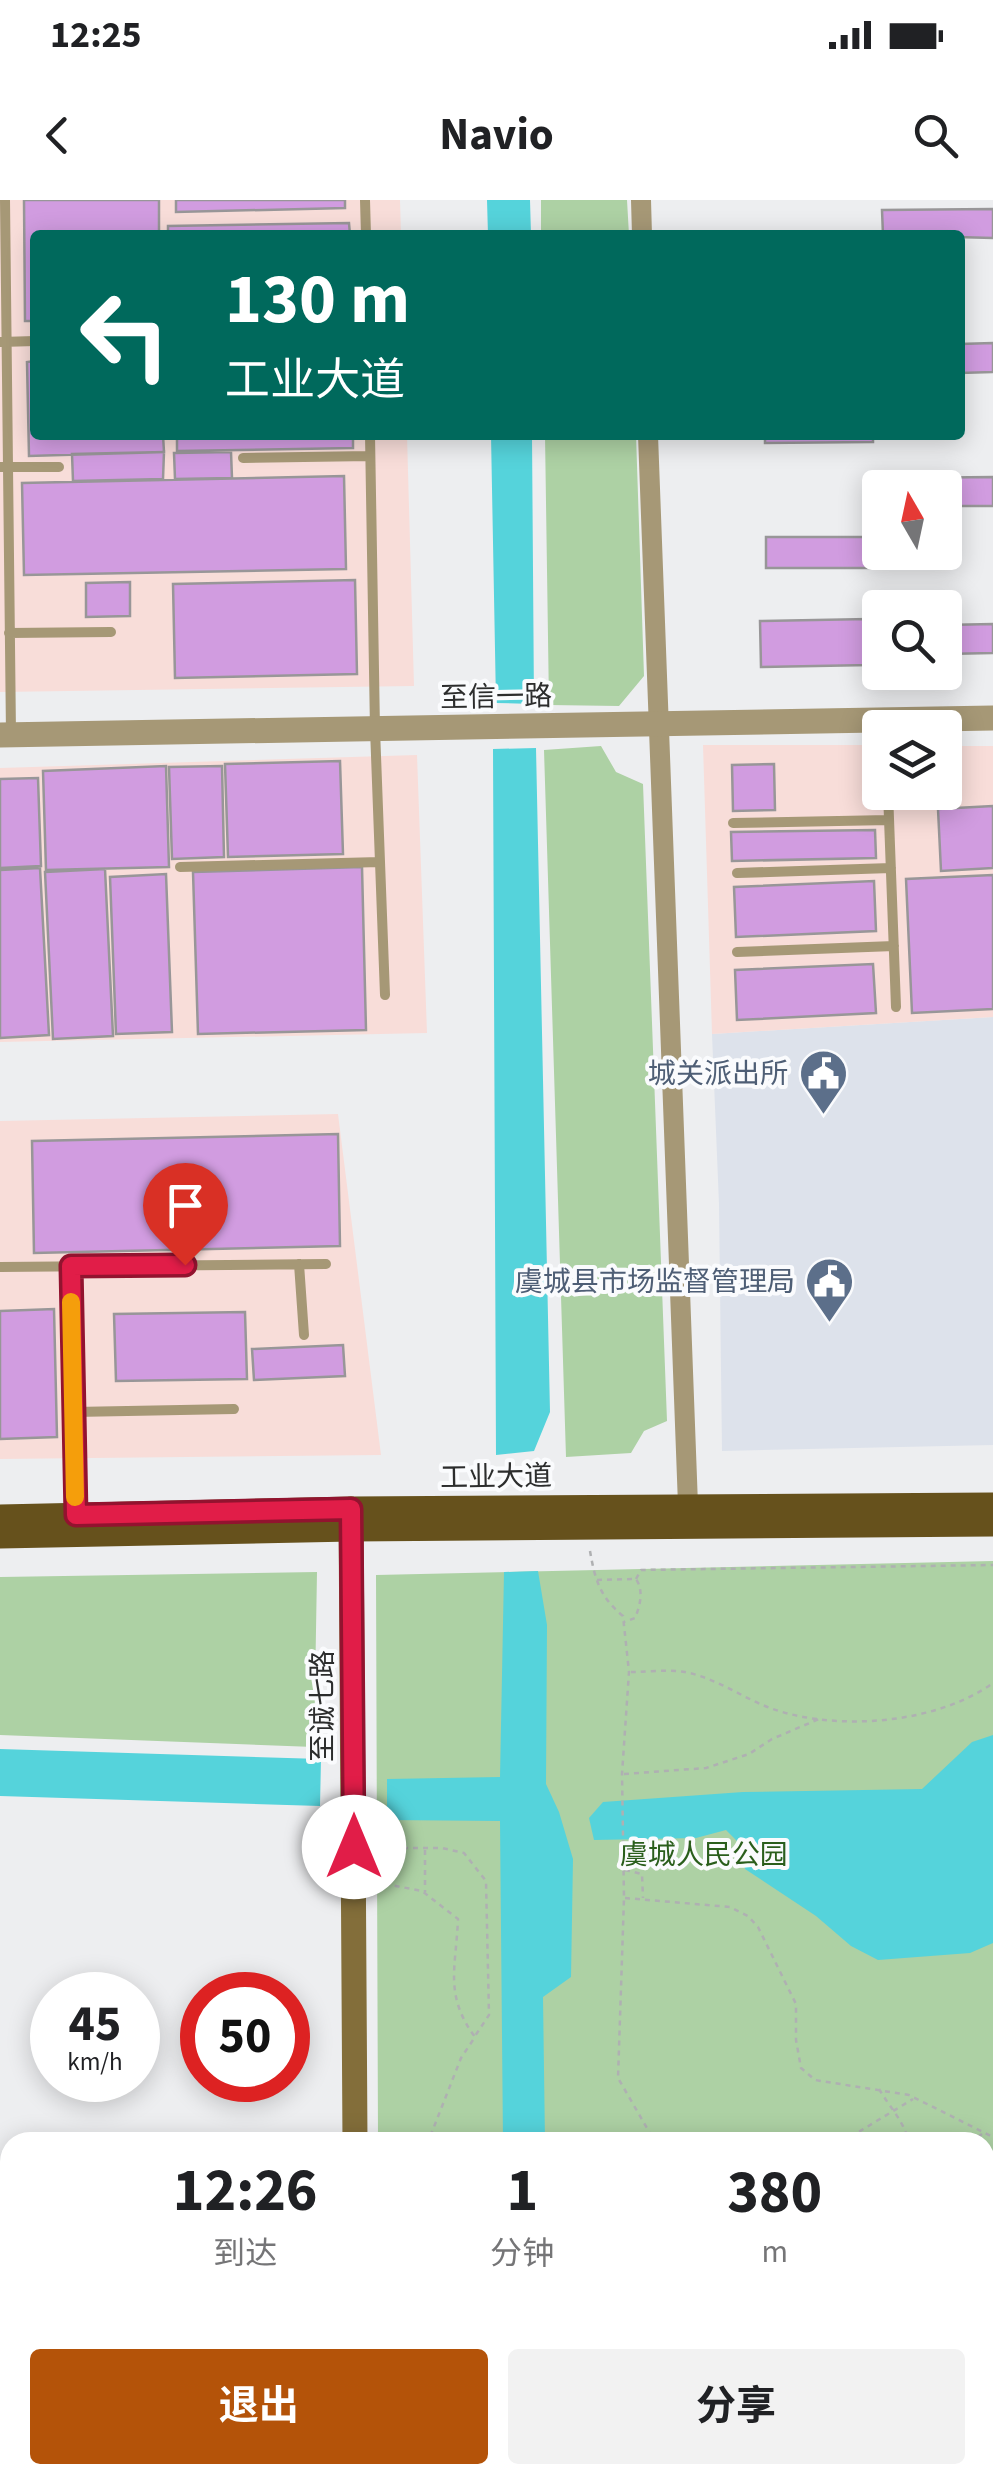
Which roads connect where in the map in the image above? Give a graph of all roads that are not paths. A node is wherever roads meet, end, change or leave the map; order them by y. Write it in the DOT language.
graph roads {
  1 [pos="5,200"];
  2 [pos="365,200"];
  3 [pos="641,200"];
  4 [pos="366,230"];
  5 [pos="642,230"];
  6 [pos="3,342"];
  7 [pos="30,342"];
  8 [pos="370,440"];
  9 [pos="648,440"];
  10 [pos="370,456"];
  11 [pos="243,458"];
  12 [pos="4,467"];
  13 [pos="59,467"];
  14 [pos="111,632"];
  15 [pos="9,633"];
  16 [pos="5,652"];
  17 [pos="993,718"];
  18 [pos="962,720"];
  19 [pos="658,724"];
  20 [pos="862,724"];
  21 [pos="375,729"];
  22 [pos="5,735"];
  23 [pos="889,810"];
  24 [pos="889,820"];
  25 [pos="733,823"];
  26 [pos="380,862"];
  27 [pos="180,867"];
  28 [pos="891,868"];
  29 [pos="737,873"];
  30 [pos="894,946"];
  31 [pos="737,952"];
  32 [pos="386,995"];
  33 [pos="896,1007"];
  34 [pos="300,1264"];
  35 [pos="326,1264"];
  36 [pos="71,1266"];
  37 [pos="0,1267"];
  38 [pos="304,1335"];
  39 [pos="234,1409"];
  40 [pos="74,1412"];
  41 [pos="688,1505"];
  42 [pos="993,1505"];
  43 [pos="0,1517"];
  44 [pos="352,1519"];
  45 [pos="993,1524"];
  46 [pos="76,1525"];
  47 [pos="0,1536"];
  48 [pos="355,2132"];
  1 -- 6 [label="lane"];
  2 -- 4 [label="lane"];
  3 -- 5 [label="street"];
  6 -- 7 [label="lane"];
  6 -- 12 [label="lane"];
  8 -- 10 [label="lane"];
  9 -- 19 [label="street"];
  10 -- 11 [label="lane"];
  10 -- 21 [label="lane"];
  12 -- 13 [label="lane"];
  12 -- 15 [label="lane"];
  14 -- 15 [label="lane"];
  15 -- 16 [label="lane"];
  16 -- 22 [label="lane"];
  17 -- 18 [label="street, 至信一路"];
  19 -- 20 [label="street, 至信一路"];
  19 -- 21 [label="street, 至信一路"];
  19 -- 41 [label="street"];
  21 -- 22 [label="street, 至信一路"];
  21 -- 26 [label="lane"];
  23 -- 24 [label="lane"];
  24 -- 25 [label="lane"];
  24 -- 28 [label="lane"];
  26 -- 27 [label="lane"];
  26 -- 32 [label="lane"];
  28 -- 29 [label="lane"];
  28 -- 30 [label="lane"];
  30 -- 31 [label="lane"];
  30 -- 33 [label="lane"];
  34 -- 35 [label="lane"];
  34 -- 36 [label="lane"];
  34 -- 38 [label="lane"];
  36 -- 37 [label="lane"];
  36 -- 40 [label="lane"];
  39 -- 40 [label="lane"];
  40 -- 46 [label="lane"];
  41 -- 42 [label="main road, 工业大道"];
  41 -- 44 [label="main road, 工业大道"];
  43 -- 46 [label="main road, 工业大道"];
  44 -- 45 [label="main road"];
  44 -- 46 [label="main road, 工业大道"];
  44 -- 48 [label="main road, 至诚七路"];
  46 -- 47 [label="main road"];
}
